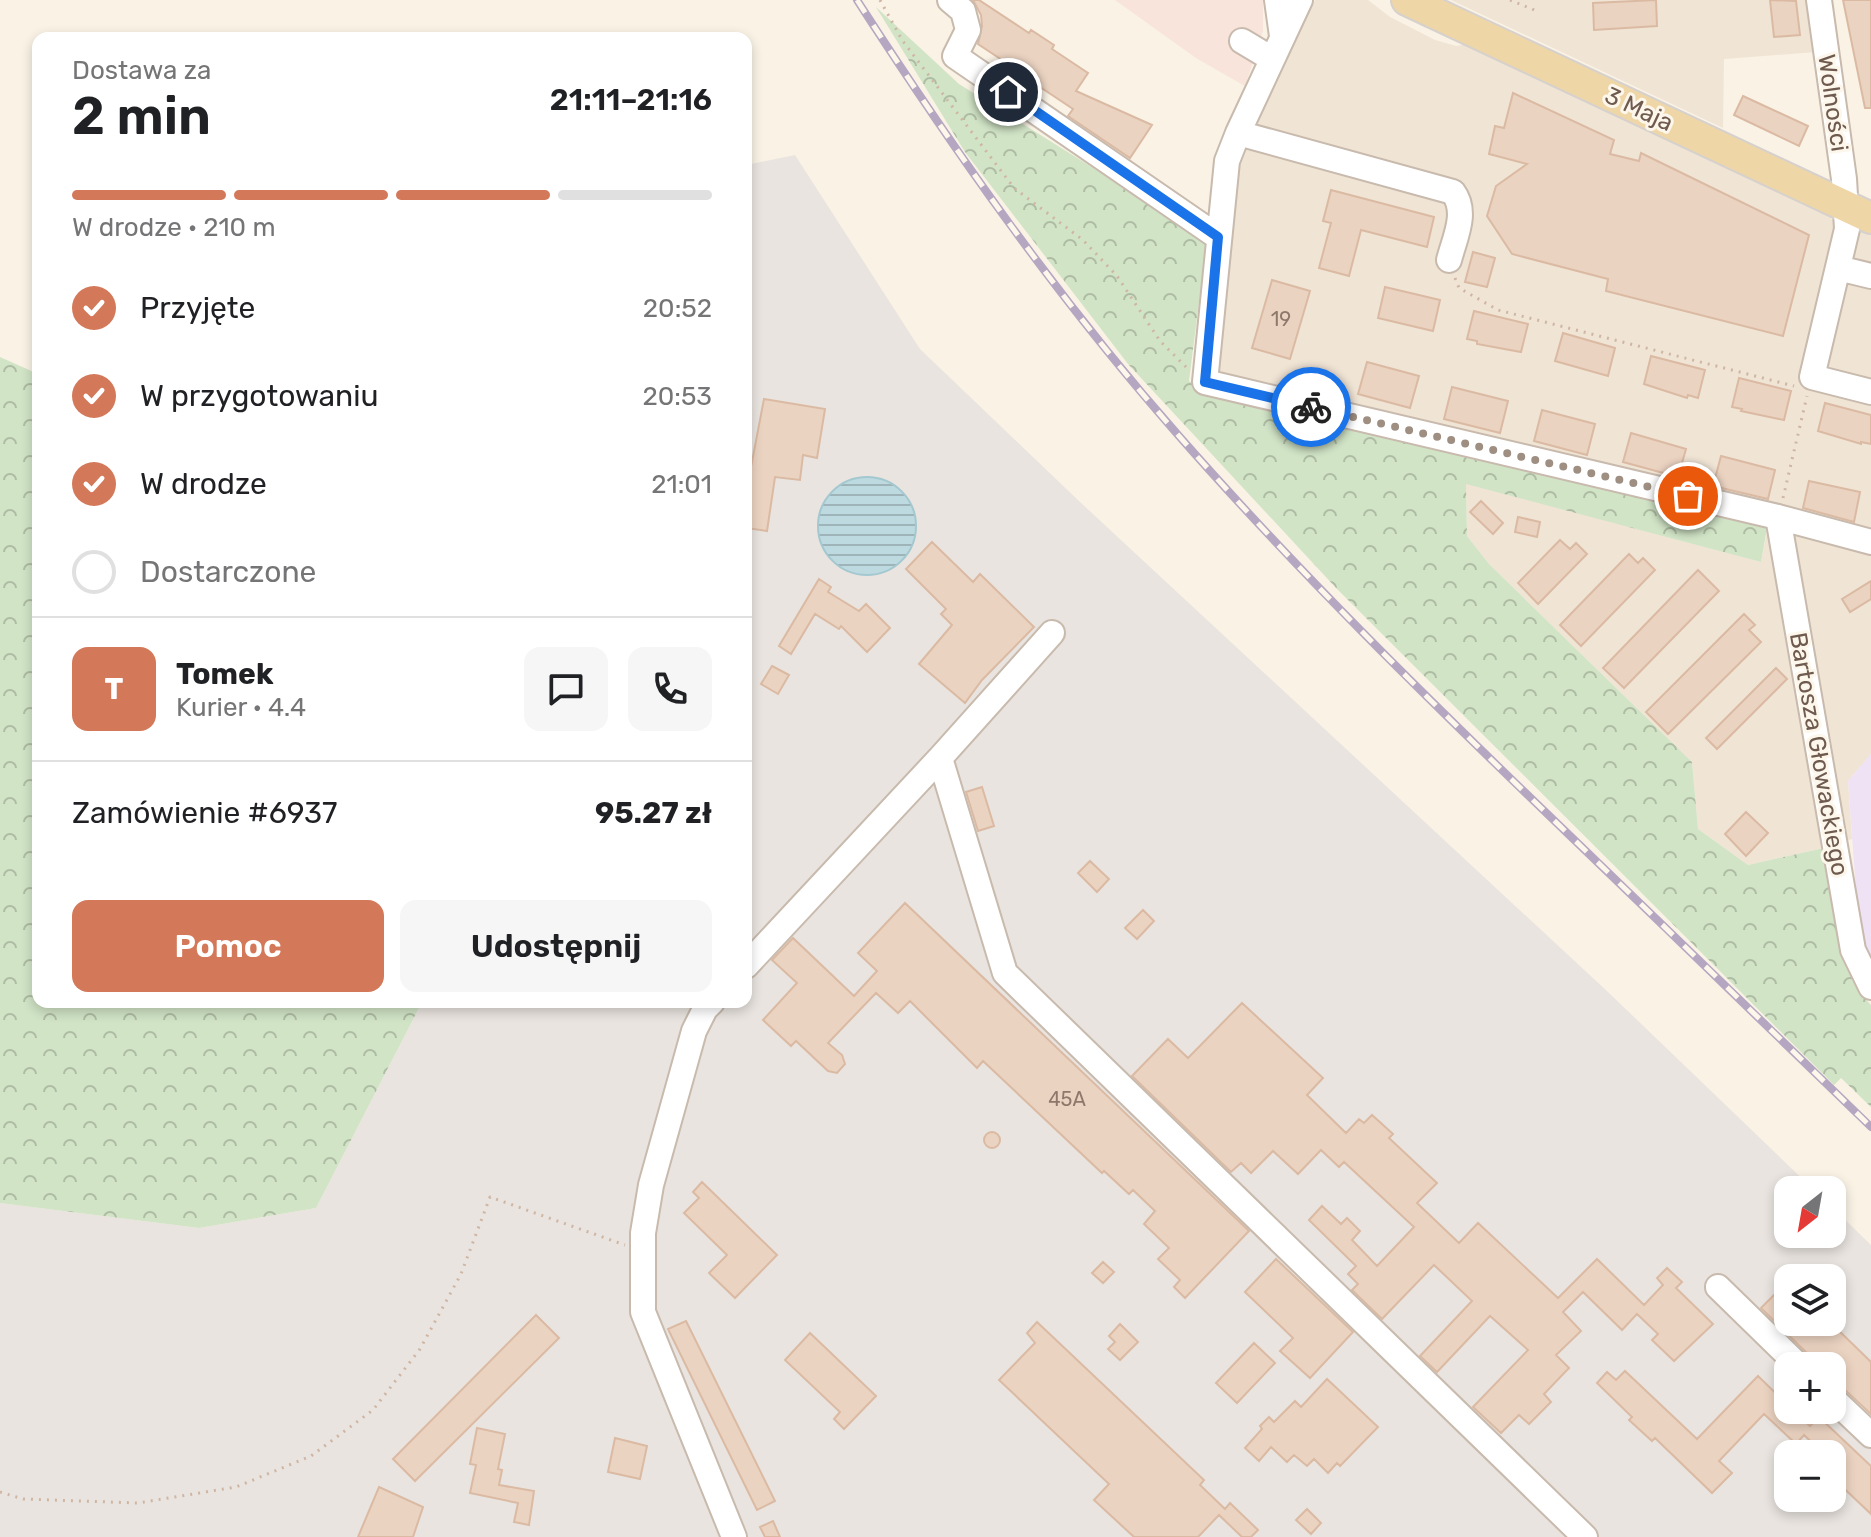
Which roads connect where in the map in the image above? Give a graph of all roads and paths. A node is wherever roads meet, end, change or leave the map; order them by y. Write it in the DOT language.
graph roads {
  1 [pos="880,0"];
  2 [pos="950,0"];
  3 [pos="1277,0"];
  4 [pos="1300,0"];
  5 [pos="1407,0"];
  6 [pos="1510,0"];
  7 [pos="1819,0"];
  8 [pos="1537,11"];
  9 [pos="1282,36"];
  10 [pos="1242,41"];
  11 [pos="1272,59"];
  12 [pos="1238,133"];
  13 [pos="1859,212"];
  14 [pos="1218,237"];
  15 [pos="1449,260"];
  16 [pos="1838,268"];
  17 [pos="1871,276"];
  18 [pos="1205,382"];
  19 [pos="1810,383"];
  20 [pos="1871,392"];
  21 [pos="1778,517"];
  22 [pos="1871,542"];
  23 [pos="1052,633"];
  24 [pos="940,758"];
  25 [pos="752,960"];
  26 [pos="1871,987"];
  27 [pos="706,1008"];
  28 [pos="644,1252"];
  29 [pos="1718,1287"];
  30 [pos="1785,1352"];
  31 [pos="1846,1411"];
  32 [pos="1871,1435"];
  33 [pos="0,1492"];
  34 [pos="734,1537"];
  35 [pos="1585,1537"];
  1 -- 18 [label="path"];
  2 -- 14 [label="street"];
  3 -- 9 [label="street"];
  4 -- 9 [label="street"];
  5 -- 13 [label="main road, 3 Maja"];
  6 -- 8 [label="path"];
  7 -- 13 [label="street, Wolności"];
  9 -- 11 [label="street"];
  10 -- 11 [label="street"];
  11 -- 12 [label="street"];
  12 -- 14 [label="street"];
  12 -- 15 [label="street"];
  13 -- 16 [label="street, Wolności"];
  14 -- 18 [label="street"];
  15 -- 19 [label="path"];
  16 -- 17 [label="street"];
  16 -- 19 [label="street, Wolności"];
  18 -- 21 [label="street"];
  19 -- 20 [label="street"];
  19 -- 21 [label="path"];
  21 -- 22 [label="street"];
  21 -- 26 [label="street, Bartosza Głowackiego"];
  23 -- 24 [label="street"];
  24 -- 25 [label="street"];
  24 -- 35 [label="street"];
  27 -- 28 [label="street"];
  28 -- 33 [label="path"];
  28 -- 34 [label="street"];
  29 -- 30 [label="street"];
  31 -- 32 [label="street"];
}
